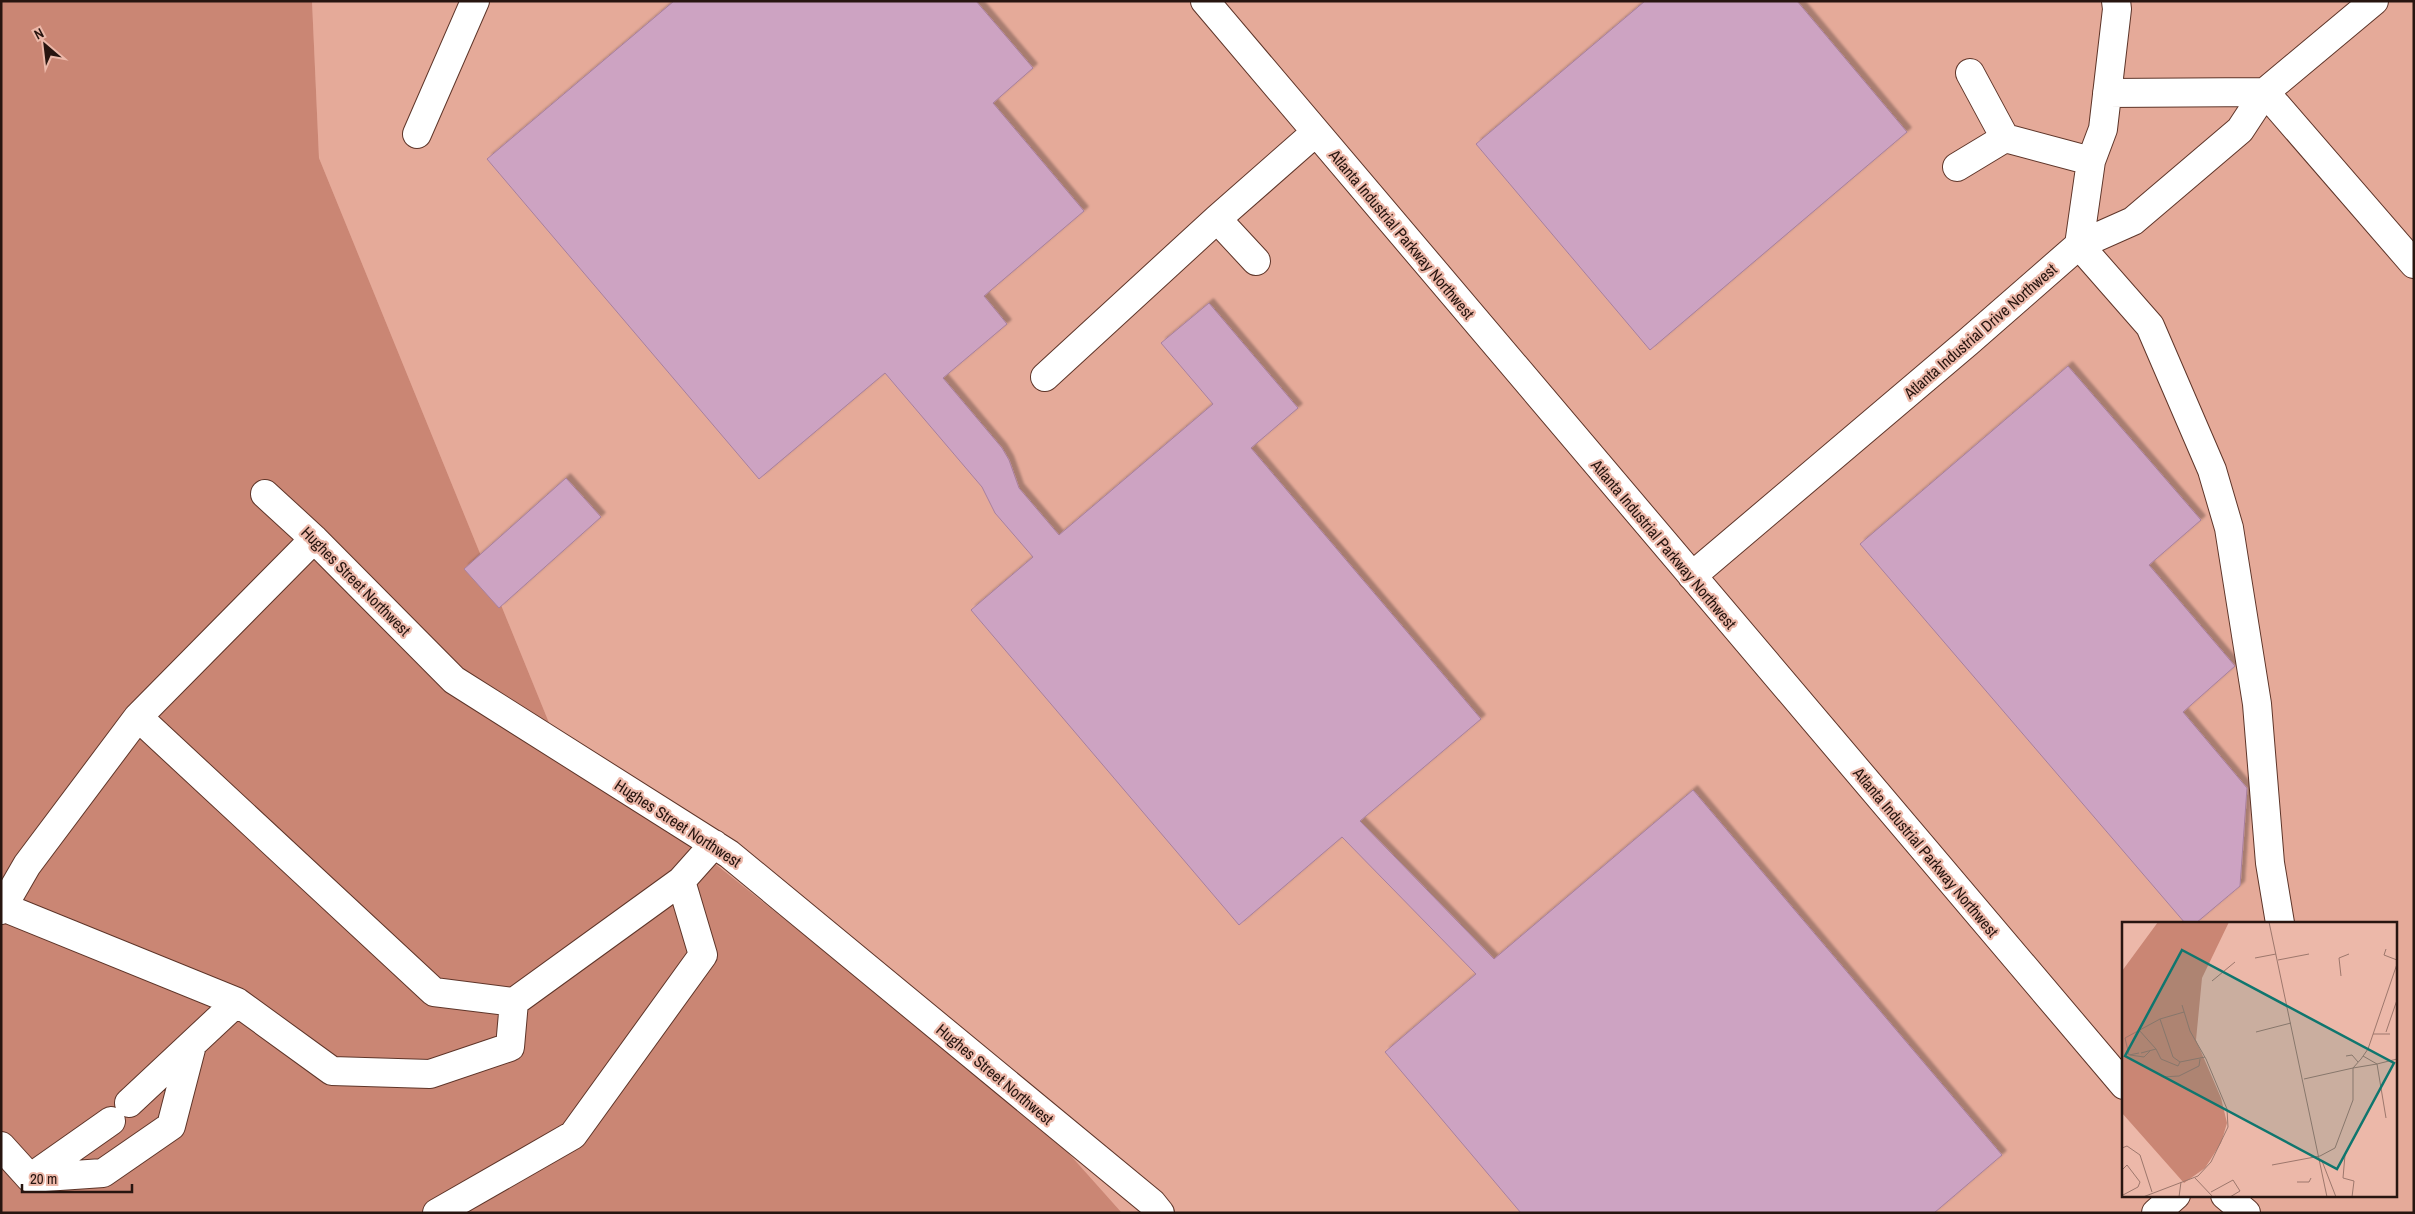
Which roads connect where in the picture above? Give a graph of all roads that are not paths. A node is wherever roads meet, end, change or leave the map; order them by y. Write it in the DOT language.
graph roads {
  1 [pos="475,1"];
  2 [pos="2116,1"];
  3 [pos="2374,1"];
  4 [pos="1217,5"];
  5 [pos="1970,73"];
  6 [pos="2265,92"];
  7 [pos="2107,93"];
  8 [pos="1316,132"];
  9 [pos="417,134"];
  10 [pos="2004,138"];
  11 [pos="2091,161"];
  12 [pos="1957,167"];
  13 [pos="1217,219"];
  14 [pos="2079,245"];
  15 [pos="1256,261"];
  16 [pos="2414,264"];
  17 [pos="1045,377"];
  18 [pos="265,494"];
  19 [pos="314,539"];
  20 [pos="1692,576"];
  21 [pos="138,717"];
  22 [pos="714,844"];
  23 [pos="681,881"];
  24 [pos="2,909"];
  25 [pos="2280,922"];
  26 [pos="237,1002"];
  27 [pos="514,1002"];
  28 [pos="192,1045"];
  29 [pos="2122,1083"];
  30 [pos="1,1146"];
  31 [pos="30,1178"];
  32 [pos="2175,1196"];
  33 [pos="2216,1196"];
  34 [pos="2226,1196"];
  35 [pos="437,1213"];
  36 [pos="1160,1213"];
  37 [pos="2156,1213"];
  38 [pos="2228,1213"];
  39 [pos="2246,1213"];
  1 -- 9 [label="street"];
  2 -- 7 [label="street"];
  3 -- 6 [label="street, Atlanta Industrial Drive Northwest"];
  4 -- 8 [label="street, Atlanta Industrial Parkway Northwest"];
  5 -- 10 [label="street"];
  6 -- 7 [label="street"];
  6 -- 14 [label="street, Atlanta Industrial Drive Northwest"];
  6 -- 16 [label="street"];
  7 -- 11 [label="street"];
  8 -- 13 [label="street"];
  8 -- 20 [label="street, Atlanta Industrial Parkway Northwest"];
  10 -- 11 [label="street"];
  10 -- 12 [label="street"];
  11 -- 14 [label="street"];
  13 -- 15 [label="street"];
  13 -- 17 [label="street"];
  14 -- 20 [label="street, Atlanta Industrial Drive Northwest"];
  14 -- 25 [label="street"];
  18 -- 19 [label="street, Hughes Street Northwest"];
  19 -- 21 [label="street"];
  19 -- 22 [label="street, Hughes Street Northwest"];
  20 -- 29 [label="street, Atlanta Industrial Parkway Northwest"];
  21 -- 24 [label="street"];
  21 -- 27 [label="street"];
  22 -- 23 [label="street"];
  22 -- 36 [label="street, Hughes Street Northwest"];
  23 -- 27 [label="street"];
  23 -- 35 [label="street"];
  24 -- 26 [label="street"];
  26 -- 27 [label="street"];
  26 -- 28 [label="street"];
  28 -- 31 [label="street"];
  28 -- 31 [label="street"];
  30 -- 31 [label="street"];
  32 -- 37 [label="street"];
  33 -- 38 [label="street"];
  34 -- 39 [label="street"];
}
